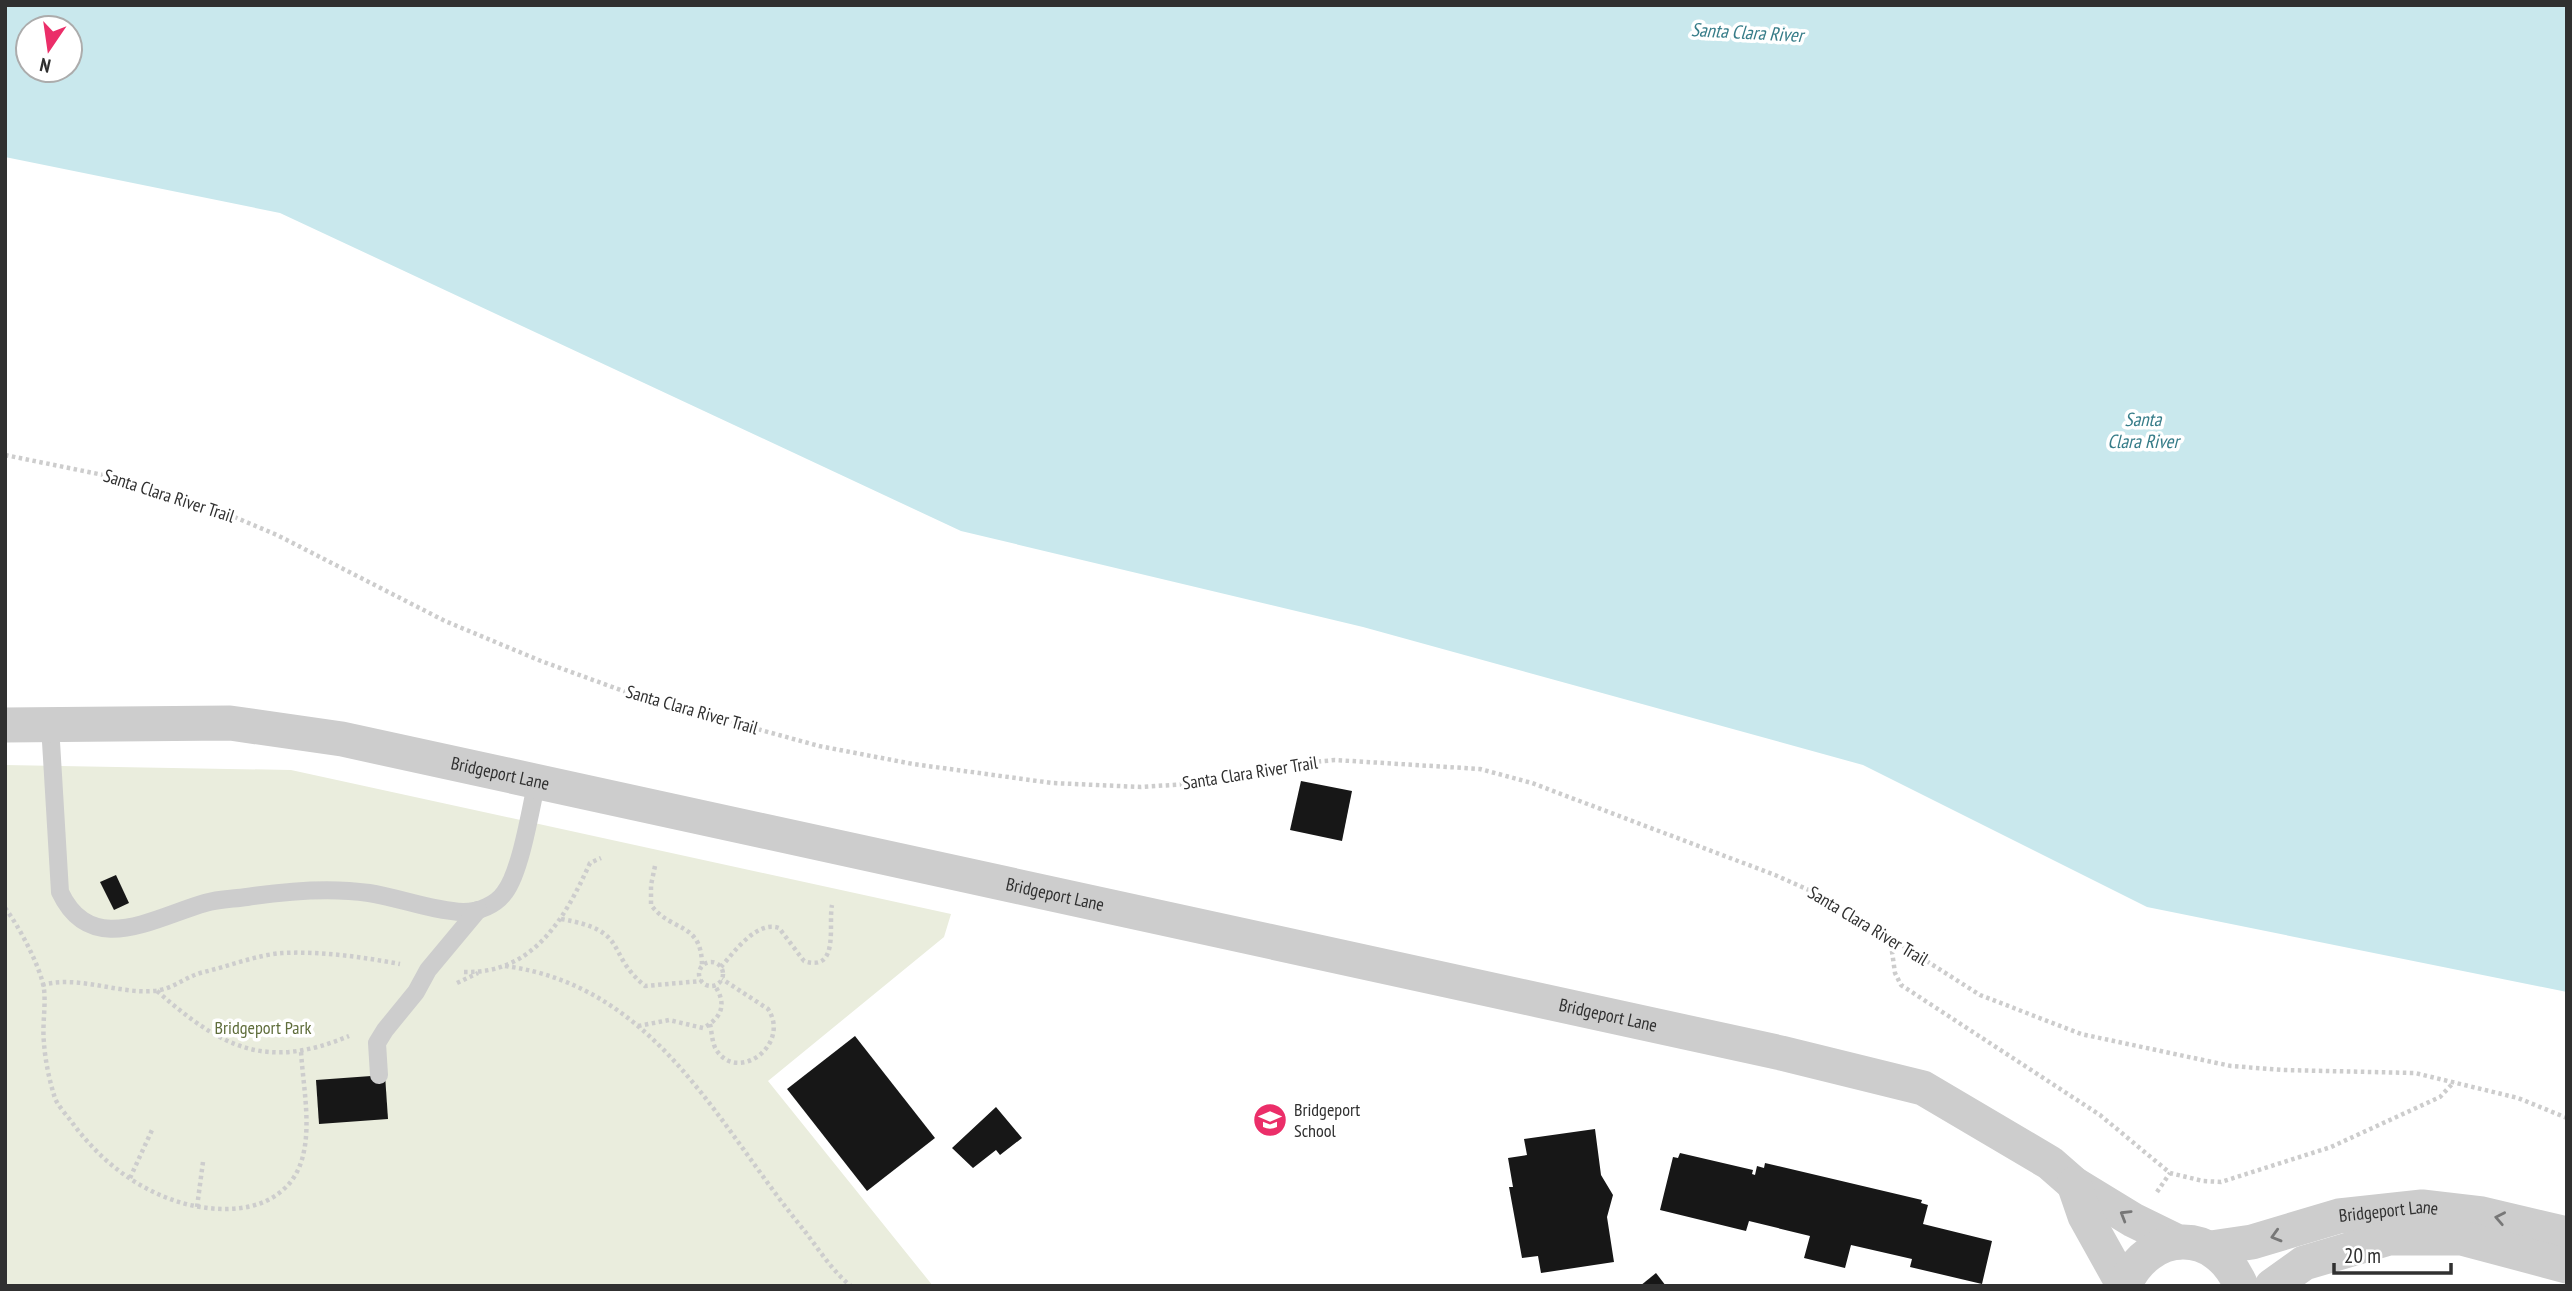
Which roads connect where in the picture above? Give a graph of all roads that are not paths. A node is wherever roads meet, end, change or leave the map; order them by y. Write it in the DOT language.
graph roads {
  1 [pos="50,724"];
  2 [pos="5,726"];
  3 [pos="537,780"];
  4 [pos="478,910"];
  5 [pos="379,1075"];
  6 [pos="2074,1184"];
  7 [pos="2567,1234"];
  8 [pos="2194,1245"];
  9 [pos="2567,1266"];
  10 [pos="2124,1286"];
  11 [pos="2241,1286"];
  12 [pos="2272,1286"];
  1 -- 2 [label="street, Bridgeport Lane"];
  1 -- 3 [label="street, Bridgeport Lane"];
  1 -- 4 [label="lane"];
  3 -- 4 [label="lane"];
  3 -- 6 [label="street, Bridgeport Lane"];
  4 -- 5 [label="lane"];
  8 -- 6 [label="street, Bridgeport Lane, one-way"];
  6 -- 10 [label="street"];
  7 -- 8 [label="street, Bridgeport Lane, one-way"];
  8 -- 10 [label="street"];
  8 -- 11 [label="street"];
  9 -- 12 [label="street, Bridgeport Lane"];
}
